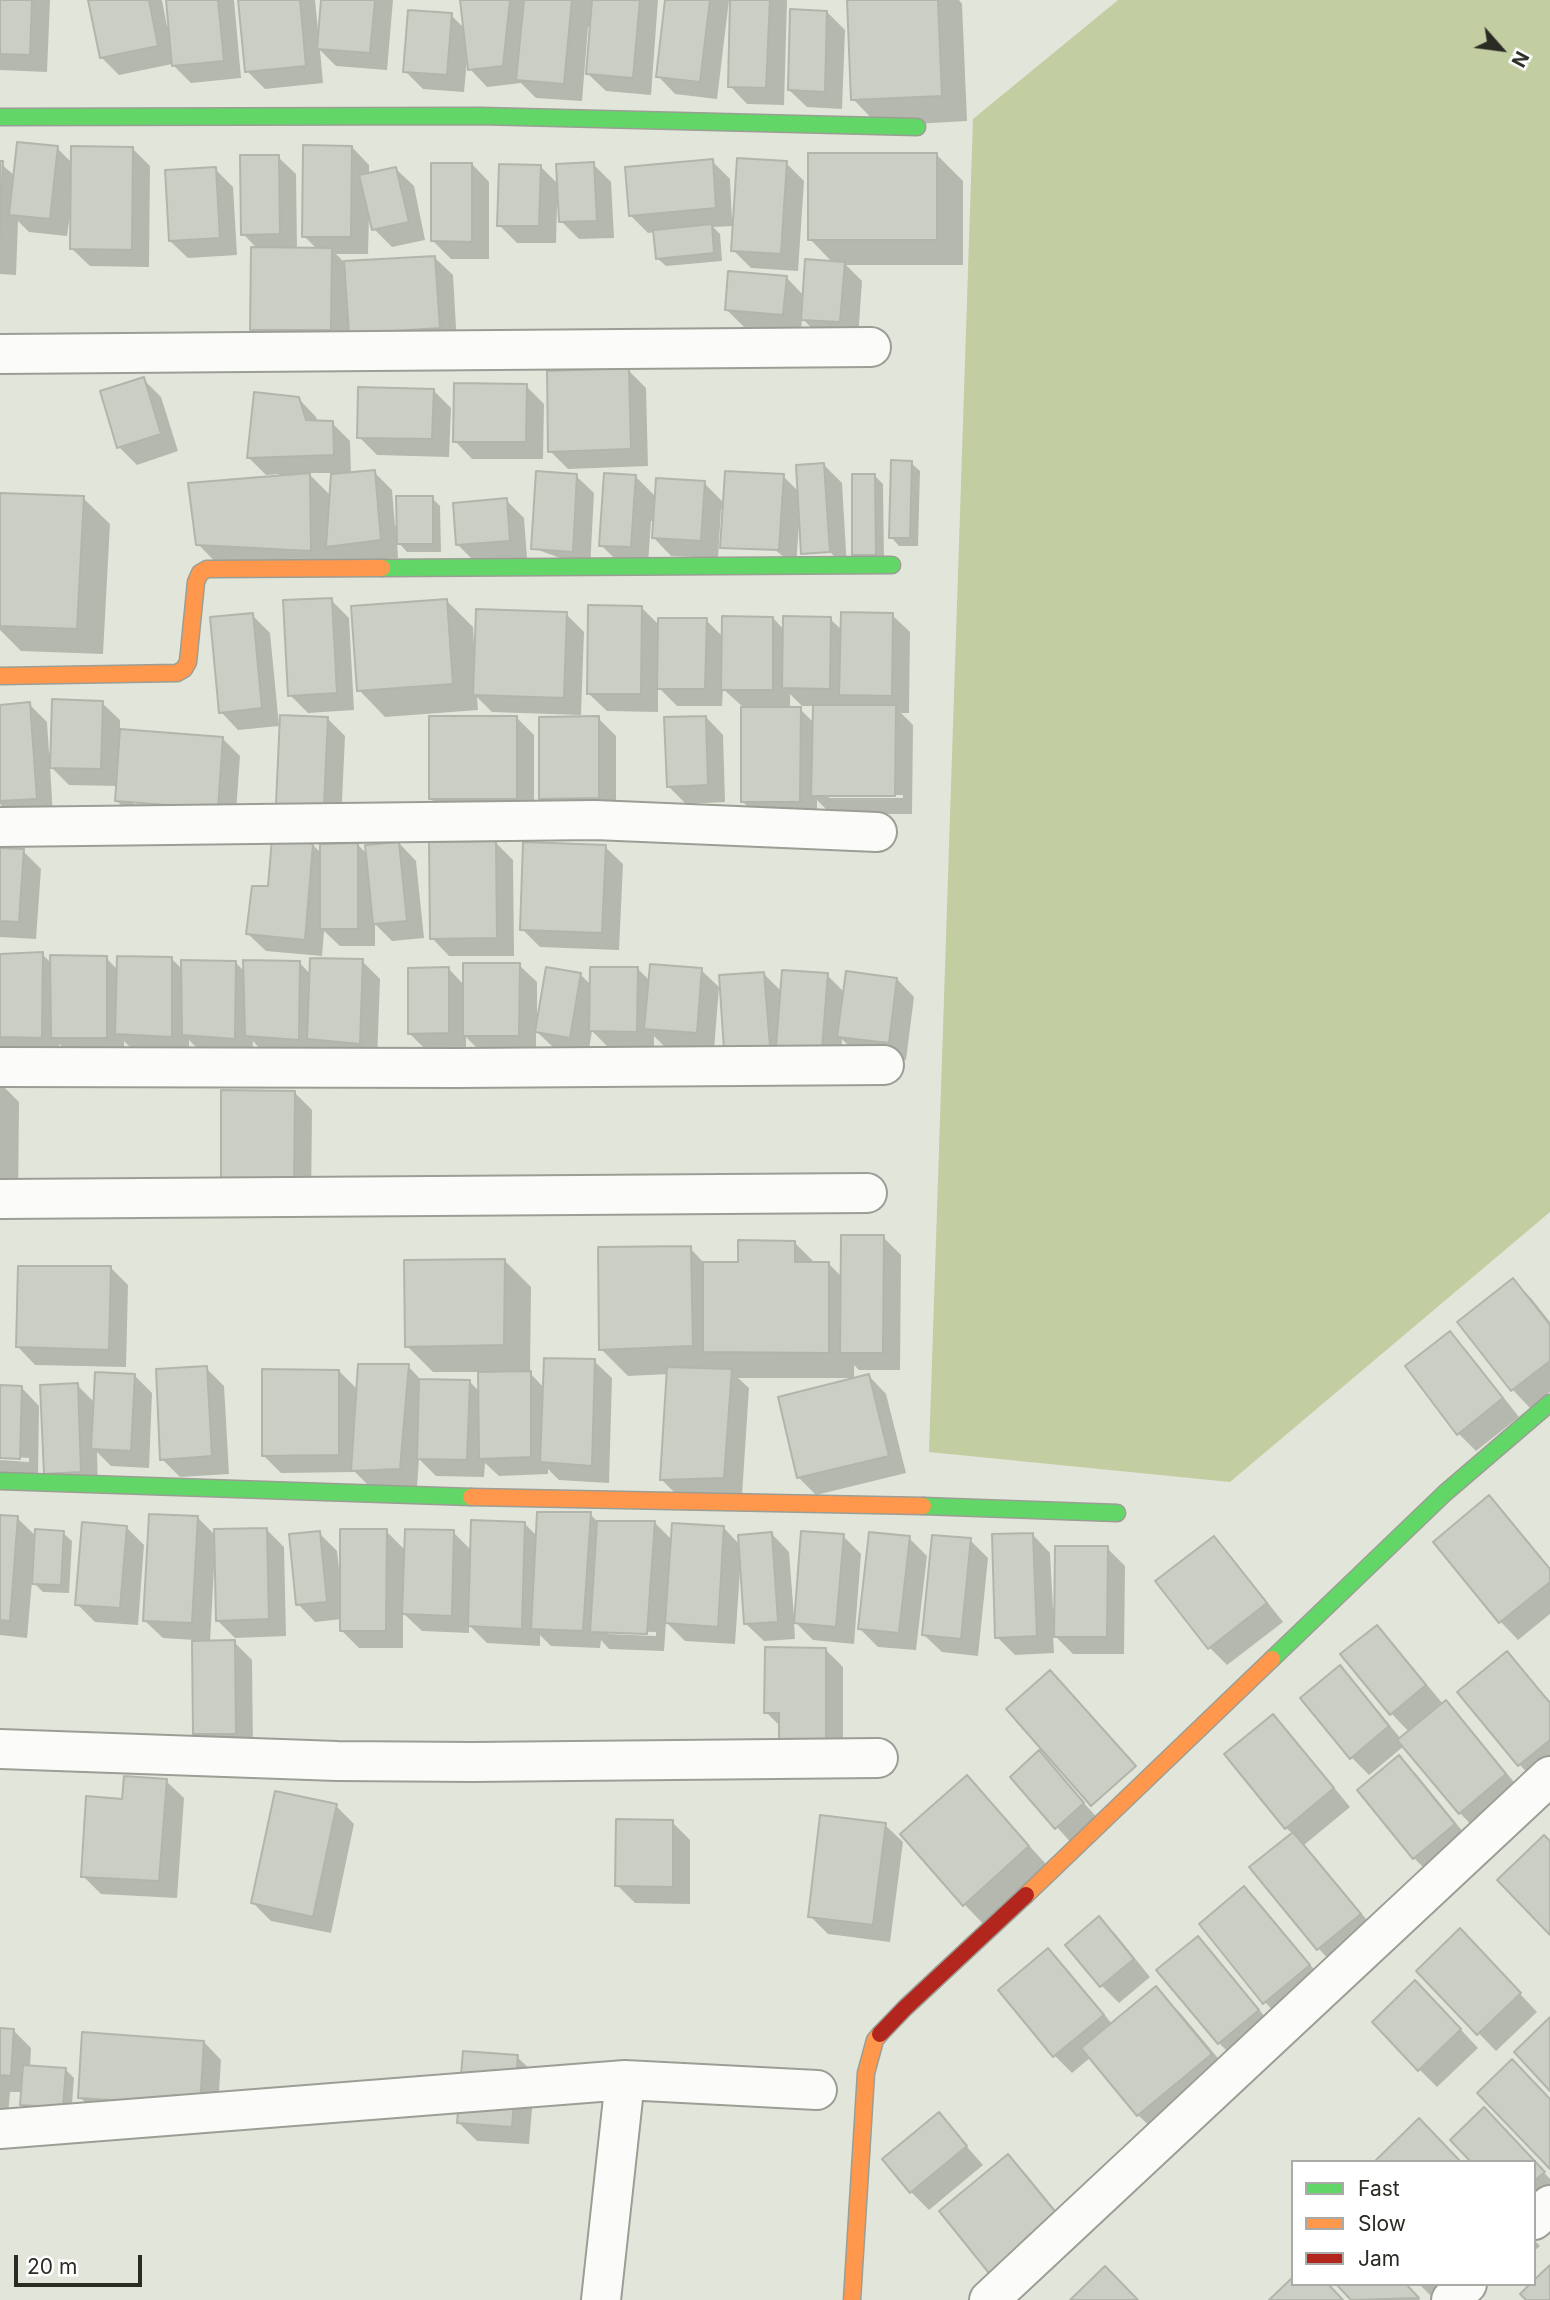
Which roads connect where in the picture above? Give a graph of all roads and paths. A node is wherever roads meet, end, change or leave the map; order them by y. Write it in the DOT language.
graph roads {
  1 [pos="0,117"];
  2 [pos="917,127"];
  3 [pos="871,347"];
  4 [pos="0,354"];
  5 [pos="892,565"];
  6 [pos="0,676"];
  7 [pos="0,827"];
  8 [pos="877,832"];
  9 [pos="884,1065"];
  10 [pos="0,1067"];
  11 [pos="867,1193"];
  12 [pos="0,1199"];
  13 [pos="1550,1403"];
  14 [pos="0,1481"];
  15 [pos="1118,1513"];
  16 [pos="0,1749"];
  17 [pos="878,1758"];
  18 [pos="1550,1776"];
  19 [pos="625,2080"];
  20 [pos="817,2090"];
  21 [pos="0,2129"];
  22 [pos="1550,2204"];
  23 [pos="1536,2218"];
  24 [pos="1466,2286"];
  25 [pos="601,2300"];
  26 [pos="852,2300"];
  27 [pos="989,2300"];
  28 [pos="1451,2300"];
  1 -- 2 [label="street"];
  3 -- 4 [label="street"];
  5 -- 6 [label="street"];
  7 -- 8 [label="street"];
  9 -- 10 [label="street"];
  11 -- 12 [label="street"];
  13 -- 26 [label="street"];
  14 -- 15 [label="street"];
  16 -- 17 [label="street"];
  18 -- 27 [label="street"];
  19 -- 20 [label="street"];
  19 -- 21 [label="street"];
  19 -- 25 [label="street"];
  22 -- 23 [label="street"];
  24 -- 28 [label="street"];
}
